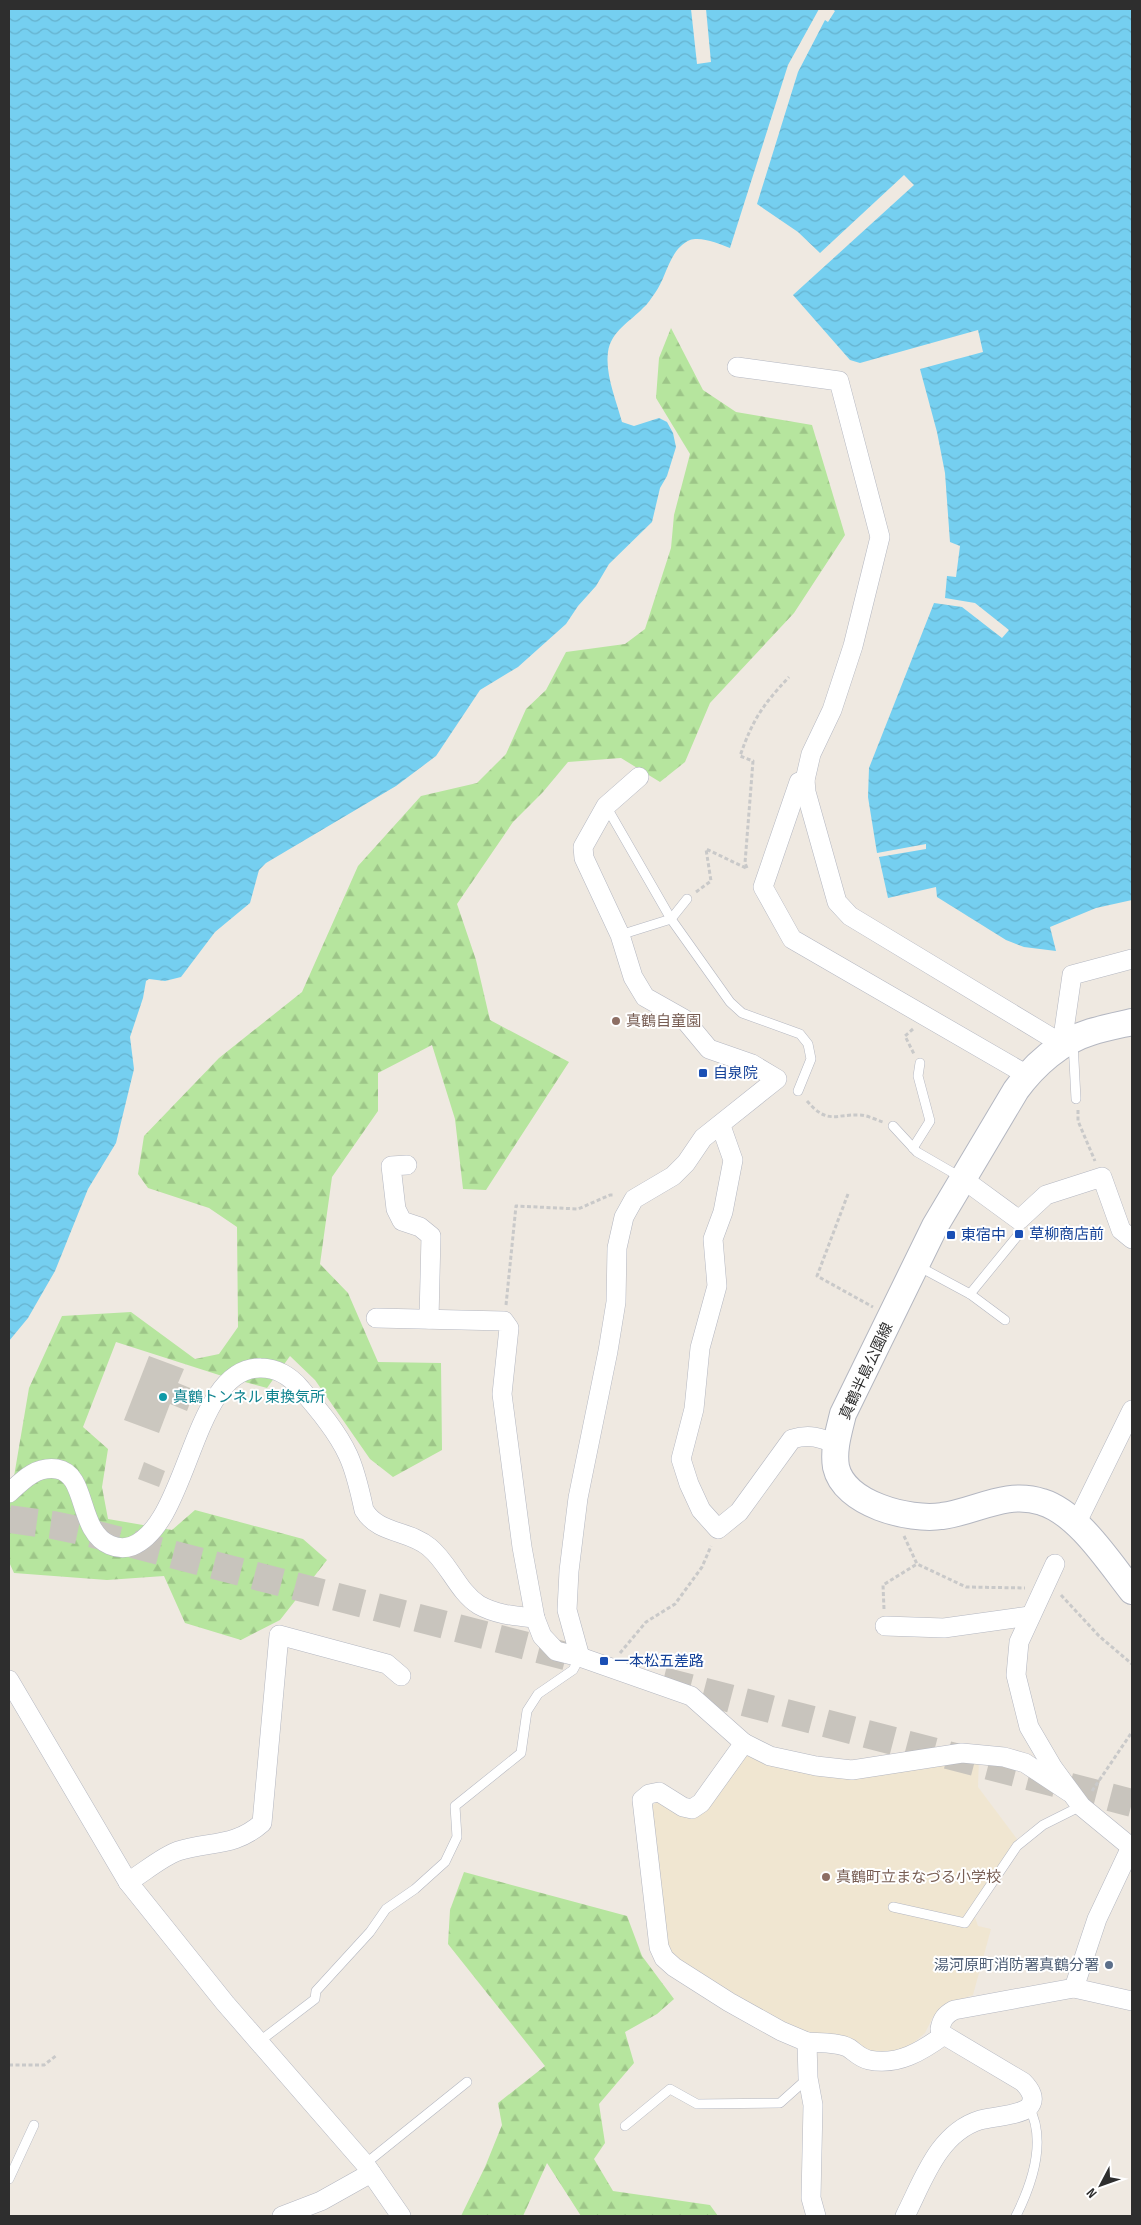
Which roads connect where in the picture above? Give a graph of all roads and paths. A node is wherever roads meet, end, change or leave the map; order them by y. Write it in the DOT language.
graph roads {
  1 [pos="737,367"];
  2 [pos="789,677"];
  3 [pos="639,777"];
  4 [pos="805,780"];
  5 [pos="606,806"];
  6 [pos="748,868"];
  7 [pos="763,887"];
  8 [pos="687,899"];
  9 [pos="670,919"];
  10 [pos="620,935"];
  11 [pos="1132,959"];
  12 [pos="925,1017"];
  13 [pos="1132,1022"];
  14 [pos="1068,1042"];
  15 [pos="920,1063"];
  16 [pos="1027,1075"];
  17 [pos="798,1091"];
  18 [pos="1076,1099"];
  19 [pos="721,1126"];
  20 [pos="893,1126"];
  21 [pos="914,1148"];
  22 [pos="407,1165"];
  23 [pos="1102,1178"];
  24 [pos="963,1179"];
  25 [pos="848,1194"];
  26 [pos="634,1199"];
  27 [pos="1019,1220"];
  28 [pos="1132,1239"];
  29 [pos="916,1265"];
  30 [pos="970,1294"];
  31 [pos="891,1316"];
  32 [pos="376,1318"];
  33 [pos="429,1319"];
  34 [pos="1005,1320"];
  35 [pos="504,1321"];
  36 [pos="1132,1410"];
  37 [pos="836,1445"];
  38 [pos="9,1493"];
  39 [pos="892,1512"];
  40 [pos="1076,1522"];
  41 [pos="718,1529"];
  42 [pos="917,1564"];
  43 [pos="1048,1577"];
  44 [pos="1132,1591"];
  45 [pos="1030,1616"];
  46 [pos="535,1618"];
  47 [pos="885,1626"];
  48 [pos="582,1658"];
  49 [pos="1132,1664"];
  50 [pos="400,1676"];
  51 [pos="9,1680"];
  52 [pos="1132,1732"];
  53 [pos="744,1743"];
  54 [pos="1075,1799"];
  55 [pos="1132,1847"];
  56 [pos="128,1882"];
  57 [pos="892,1907"];
  58 [pos="1074,1988"];
  59 [pos="1132,2001"];
  60 [pos="944,2035"];
  61 [pos="260,2041"];
  62 [pos="807,2042"];
  63 [pos="57,2056"];
  64 [pos="9,2065"];
  65 [pos="808,2078"];
  66 [pos="467,2082"];
  67 [pos="1029,2107"];
  68 [pos="34,2125"];
  69 [pos="625,2126"];
  70 [pos="368,2169"];
  71 [pos="9,2180"];
  72 [pos="282,2216"];
  73 [pos="401,2216"];
  74 [pos="816,2216"];
  75 [pos="905,2216"];
  76 [pos="1016,2216"];
  1 -- 4 [label="street"];
  2 -- 6 [label="path"];
  3 -- 5 [label="street"];
  4 -- 7 [label="street"];
  4 -- 14 [label="street"];
  5 -- 9 [label="lane"];
  5 -- 10 [label="street"];
  6 -- 7 [label="path"];
  6 -- 8 [label="path"];
  7 -- 12 [label="street"];
  8 -- 9 [label="lane"];
  9 -- 10 [label="lane"];
  9 -- 17 [label="lane"];
  10 -- 19 [label="street"];
  11 -- 14 [label="street"];
  12 -- 15 [label="path"];
  12 -- 16 [label="street"];
  13 -- 14 [label="main road, 真鶴半島公園線"];
  14 -- 16 [label="main road, 真鶴半島公園線"];
  14 -- 18 [label="lane"];
  15 -- 21 [label="lane"];
  16 -- 24 [label="main road, 真鶴半島公園線"];
  17 -- 20 [label="path"];
  18 -- 23 [label="path"];
  19 -- 26 [label="street"];
  19 -- 41 [label="street"];
  20 -- 21 [label="lane"];
  21 -- 24 [label="lane"];
  22 -- 33 [label="street"];
  23 -- 27 [label="street"];
  23 -- 28 [label="street"];
  24 -- 27 [label="street"];
  24 -- 29 [label="main road, 真鶴半島公園線"];
  25 -- 31 [label="path"];
  26 -- 35 [label="path"];
  26 -- 48 [label="street"];
  27 -- 30 [label="lane"];
  29 -- 30 [label="lane"];
  29 -- 31 [label="main road, 真鶴半島公園線"];
  30 -- 34 [label="lane"];
  31 -- 37 [label="main road, 真鶴半島公園線"];
  32 -- 33 [label="street"];
  33 -- 35 [label="street"];
  35 -- 46 [label="street"];
  36 -- 40 [label="street"];
  37 -- 39 [label="main road, 真鶴半島公園線"];
  37 -- 41 [label="street"];
  38 -- 46 [label="street"];
  39 -- 40 [label="main road, 真鶴半島公園線"];
  39 -- 42 [label="path"];
  40 -- 44 [label="main road, 真鶴半島公園線"];
  41 -- 48 [label="path"];
  42 -- 43 [label="path"];
  42 -- 47 [label="path"];
  43 -- 45 [label="street"];
  43 -- 49 [label="path"];
  45 -- 47 [label="street"];
  45 -- 54 [label="street"];
  46 -- 48 [label="street"];
  48 -- 53 [label="street"];
  48 -- 61 [label="lane"];
  50 -- 56 [label="street"];
  51 -- 56 [label="street"];
  52 -- 54 [label="path"];
  53 -- 54 [label="street"];
  53 -- 62 [label="street"];
  54 -- 55 [label="street"];
  54 -- 57 [label="lane"];
  55 -- 58 [label="street"];
  56 -- 61 [label="street"];
  58 -- 59 [label="street"];
  58 -- 60 [label="street"];
  60 -- 62 [label="street"];
  60 -- 67 [label="street"];
  61 -- 70 [label="street"];
  62 -- 65 [label="street"];
  63 -- 64 [label="path"];
  65 -- 69 [label="lane"];
  65 -- 74 [label="street"];
  66 -- 70 [label="lane"];
  67 -- 75 [label="street"];
  67 -- 76 [label="lane"];
  68 -- 71 [label="lane"];
  70 -- 72 [label="street"];
  70 -- 73 [label="street"];
}
